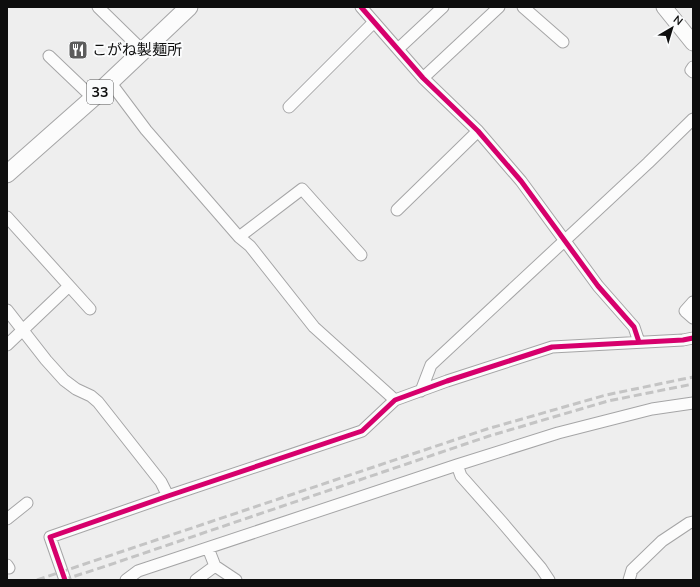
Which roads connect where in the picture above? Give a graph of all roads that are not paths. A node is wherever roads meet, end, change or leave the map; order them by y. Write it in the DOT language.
graph roads {
  1 [pos="98,7"];
  2 [pos="190,7"];
  3 [pos="361,7"];
  4 [pos="443,7"];
  5 [pos="499,7"];
  6 [pos="523,7"];
  7 [pos="664,7"];
  8 [pos="374,22"];
  9 [pos="563,42"];
  10 [pos="693,43"];
  11 [pos="398,49"];
  12 [pos="143,51"];
  13 [pos="50,56"];
  14 [pos="693,67"];
  15 [pos="693,72"];
  16 [pos="423,78"];
  17 [pos="110,82"];
  18 [pos="93,98"];
  19 [pos="289,107"];
  20 [pos="693,119"];
  21 [pos="478,132"];
  22 [pos="7,174"];
  23 [pos="397,210"];
  24 [pos="7,217"];
  25 [pos="239,237"];
  26 [pos="565,240"];
  27 [pos="361,255"];
  28 [pos="69,286"];
  29 [pos="693,302"];
  30 [pos="90,309"];
  31 [pos="7,310"];
  32 [pos="693,318"];
  33 [pos="22,331"];
  34 [pos="693,338"];
  35 [pos="639,342"];
  36 [pos="7,345"];
  37 [pos="421,391"];
  38 [pos="395,400"];
  39 [pos="693,402"];
  40 [pos="458,464"];
  41 [pos="168,496"];
  42 [pos="27,503"];
  43 [pos="7,520"];
  44 [pos="693,522"];
  45 [pos="208,548"];
  46 [pos="215,566"];
  47 [pos="65,580"];
  48 [pos="126,580"];
  49 [pos="196,580"];
  50 [pos="236,580"];
  51 [pos="548,580"];
  52 [pos="629,580"];
  1 -- 12 [label="street"];
  2 -- 12 [label="main road, 33"];
  3 -- 8 [label="street"];
  4 -- 11 [label="street"];
  5 -- 16 [label="street"];
  6 -- 9 [label="street"];
  7 -- 10 [label="street"];
  8 -- 11 [label="street"];
  8 -- 19 [label="street"];
  11 -- 16 [label="street"];
  12 -- 17 [label="main road, 33"];
  13 -- 18 [label="street"];
  14 -- 15 [label="street"];
  16 -- 21 [label="street"];
  17 -- 18 [label="main road, 33"];
  17 -- 25 [label="street"];
  18 -- 22 [label="main road, 33"];
  20 -- 26 [label="street"];
  21 -- 23 [label="street"];
  21 -- 26 [label="street"];
  24 -- 28 [label="street"];
  25 -- 27 [label="street"];
  25 -- 38 [label="street"];
  26 -- 35 [label="street"];
  26 -- 37 [label="street"];
  28 -- 30 [label="street"];
  28 -- 33 [label="street"];
  29 -- 32 [label="street"];
  31 -- 33 [label="street"];
  33 -- 36 [label="street"];
  33 -- 41 [label="street"];
  34 -- 35 [label="street"];
  35 -- 37 [label="street"];
  37 -- 38 [label="street"];
  38 -- 41 [label="street"];
  39 -- 40 [label="street"];
  40 -- 45 [label="street"];
  40 -- 51 [label="street"];
  41 -- 47 [label="street"];
  42 -- 43 [label="street"];
  44 -- 52 [label="street"];
  45 -- 46 [label="street"];
  45 -- 48 [label="street"];
  46 -- 49 [label="street"];
  46 -- 50 [label="street"];
}
